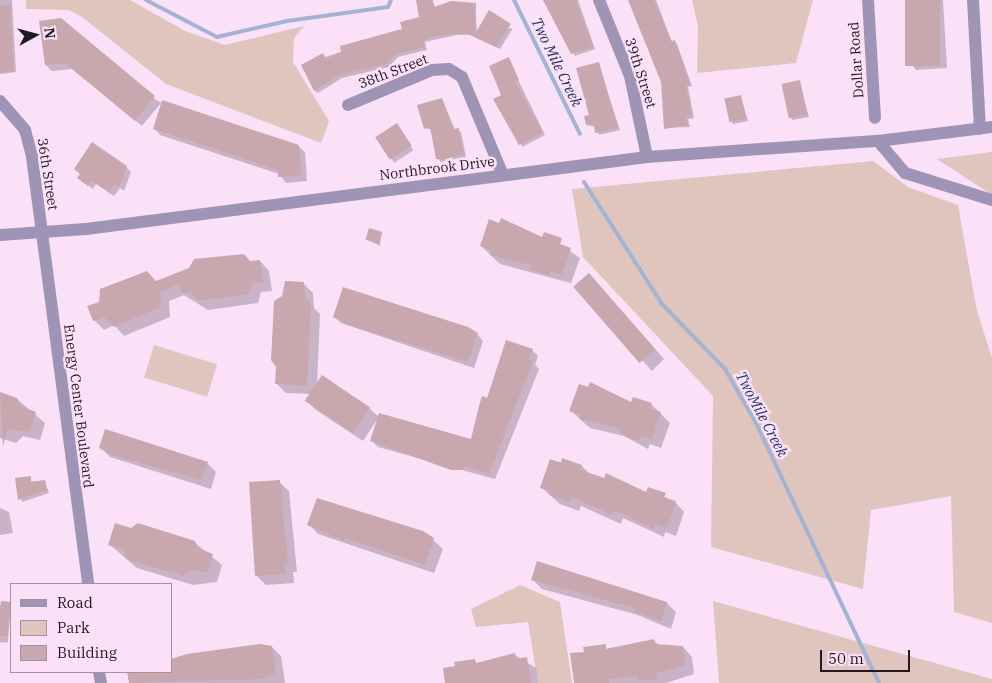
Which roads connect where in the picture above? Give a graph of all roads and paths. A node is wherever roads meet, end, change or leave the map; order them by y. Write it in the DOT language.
graph roads {
  1 [pos="599,0"];
  2 [pos="868,0"];
  3 [pos="973,0"];
  4 [pos="0,101"];
  5 [pos="348,105"];
  6 [pos="875,118"];
  7 [pos="986,128"];
  8 [pos="878,141"];
  9 [pos="647,157"];
  10 [pos="503,175"];
  11 [pos="992,200"];
  12 [pos="41,232"];
  13 [pos="0,235"];
  14 [pos="88,583"];
  1 -- 9 [label="street, 39th Street"];
  2 -- 6 [label="street, Dollar Road"];
  3 -- 7 [label="street"];
  4 -- 12 [label="street, 36th Street"];
  5 -- 10 [label="street, 38th Street"];
  7 -- 8 [label="street, Northbrook Drive"];
  8 -- 9 [label="street, Northbrook Drive"];
  8 -- 11 [label="street"];
  9 -- 10 [label="street, Northbrook Drive"];
  10 -- 12 [label="street, Northbrook Drive"];
  12 -- 13 [label="street, Northbrook Drive"];
  12 -- 14 [label="street, Energy Center Boulevard"];
}
